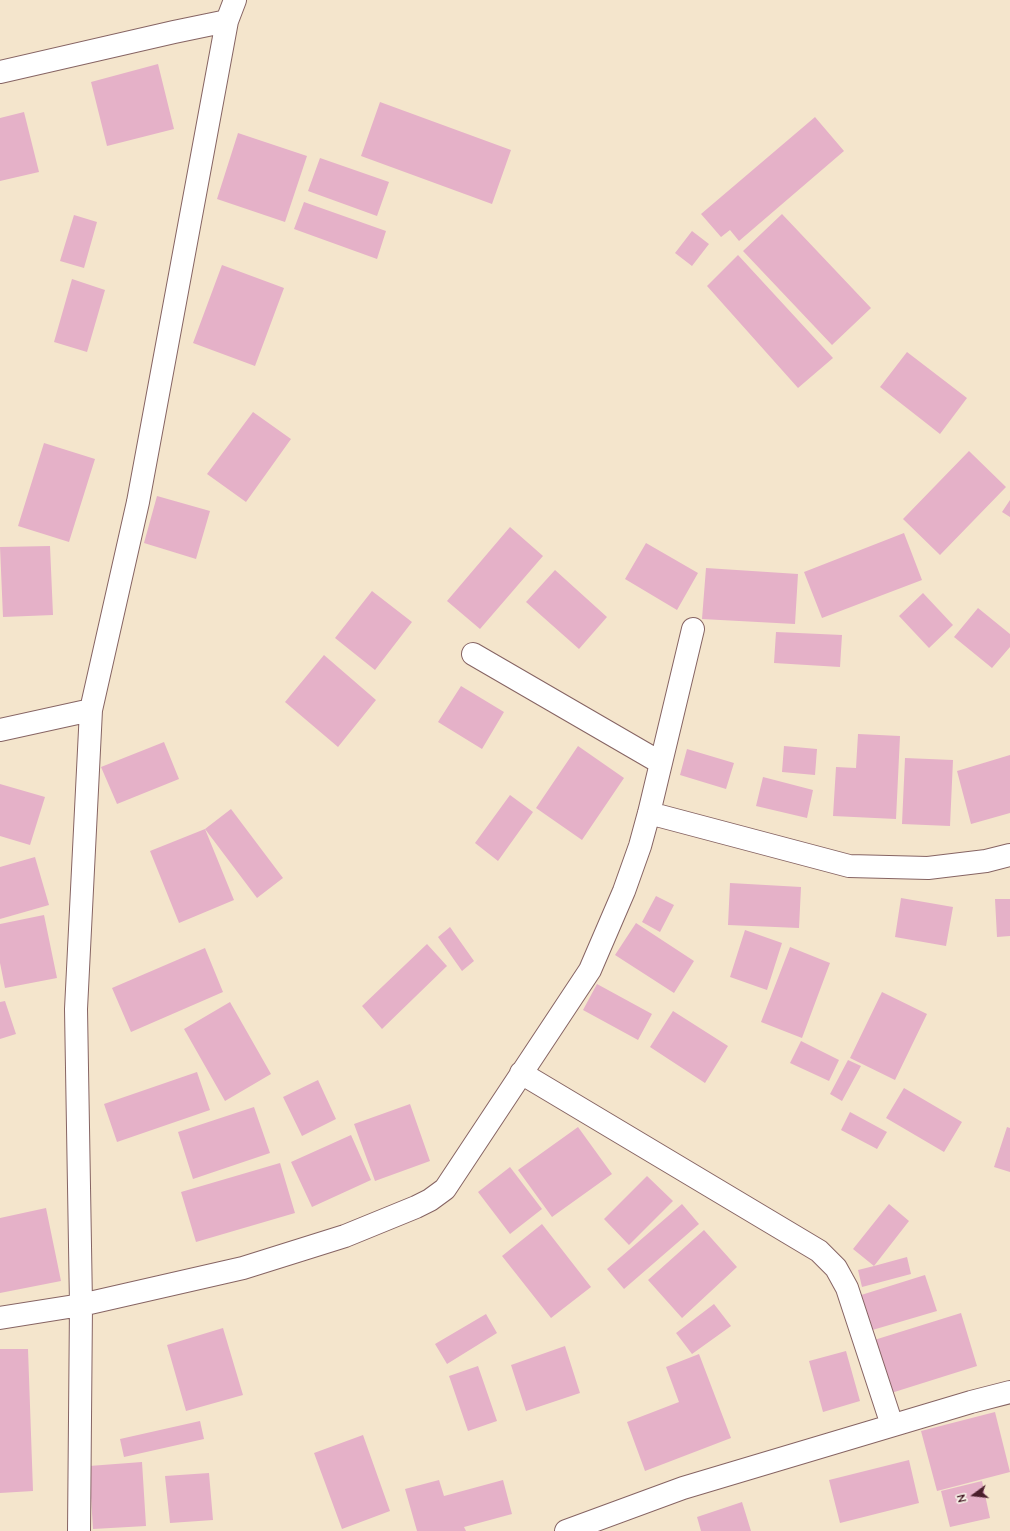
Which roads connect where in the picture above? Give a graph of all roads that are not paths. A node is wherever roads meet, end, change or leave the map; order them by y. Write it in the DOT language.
graph roads {
  1 [pos="235,0"];
  2 [pos="227,21"];
  3 [pos="0,72"];
  4 [pos="693,629"];
  5 [pos="473,654"];
  6 [pos="92,710"];
  7 [pos="0,730"];
  8 [pos="661,763"];
  9 [pos="649,814"];
  10 [pos="1010,855"];
  11 [pos="521,1073"];
  12 [pos="81,1305"];
  13 [pos="0,1318"];
  14 [pos="1010,1392"];
  15 [pos="892,1425"];
  16 [pos="79,1531"];
  17 [pos="566,1531"];
  1 -- 2 [label="street"];
  2 -- 3 [label="street"];
  2 -- 6 [label="street"];
  4 -- 8 [label="street"];
  5 -- 8 [label="street"];
  6 -- 7 [label="street"];
  6 -- 12 [label="street"];
  8 -- 9 [label="street"];
  9 -- 10 [label="street"];
  9 -- 11 [label="street"];
  11 -- 12 [label="street"];
  11 -- 15 [label="street"];
  12 -- 13 [label="street"];
  12 -- 16 [label="street"];
  14 -- 15 [label="street"];
  15 -- 17 [label="street"];
}
